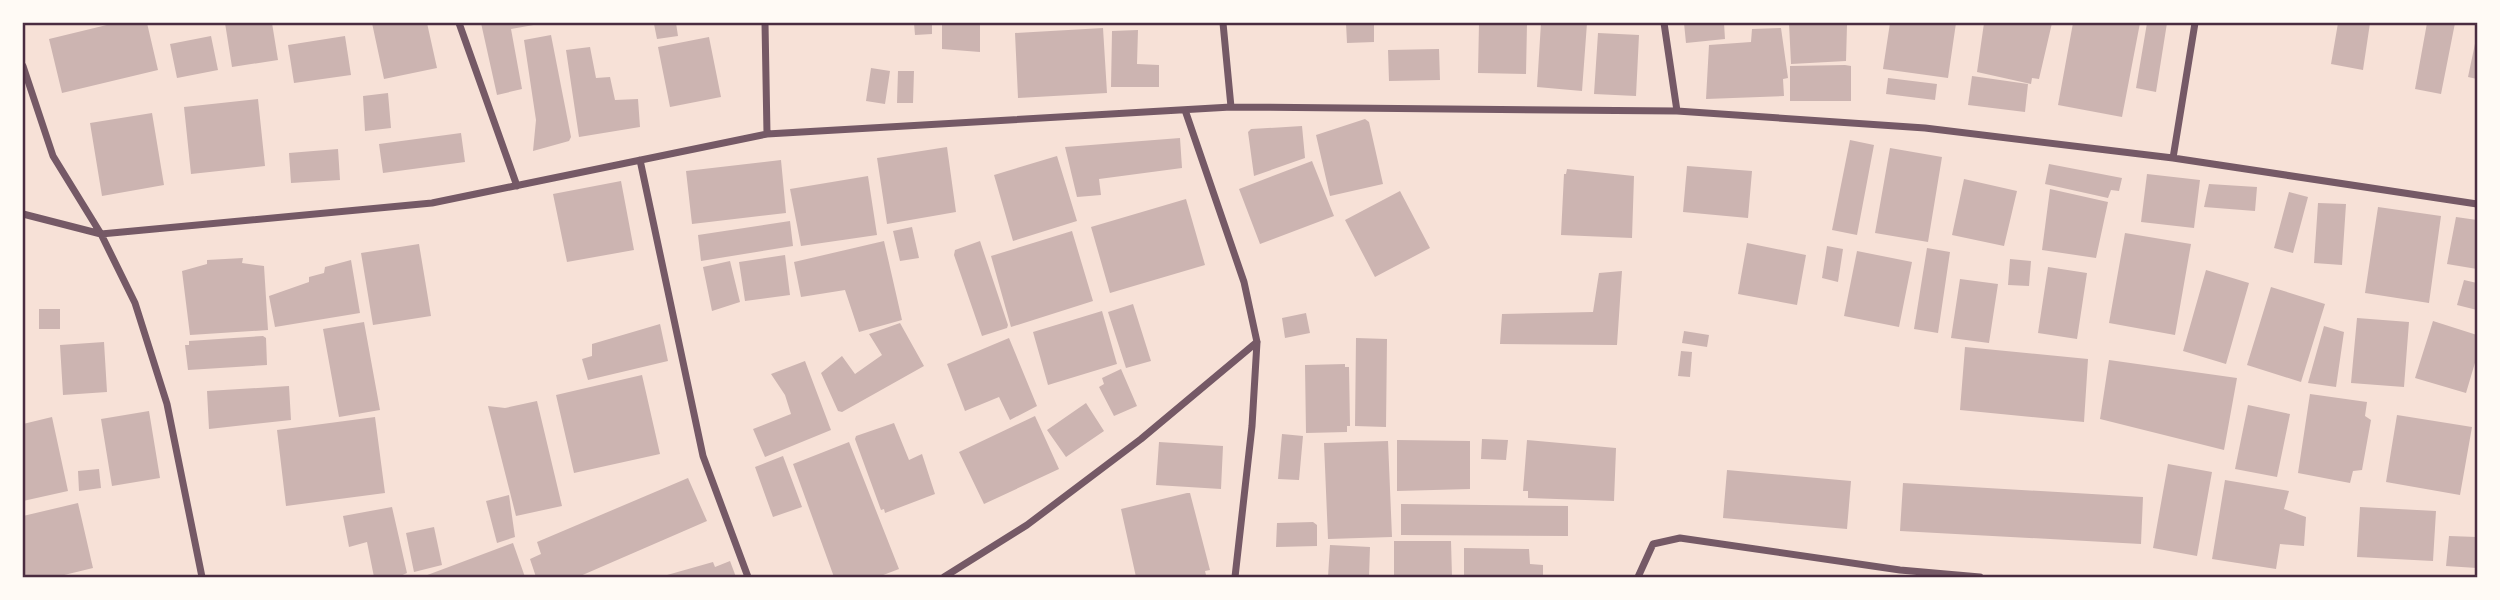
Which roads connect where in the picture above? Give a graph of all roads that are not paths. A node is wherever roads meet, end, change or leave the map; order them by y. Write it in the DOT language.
graph roads {
  1 [pos="459,23"];
  2 [pos="765,23"];
  3 [pos="1223,23"];
  4 [pos="1664,23"];
  5 [pos="2195,23"];
  6 [pos="23,66"];
  7 [pos="1231,107"];
  8 [pos="1185,110"];
  9 [pos="1677,111"];
  10 [pos="767,135"];
  11 [pos="2173,158"];
  12 [pos="640,160"];
  13 [pos="517,186"];
  14 [pos="2477,204"];
  15 [pos="23,214"];
  16 [pos="101,234"];
  17 [pos="1257,342"];
  18 [pos="202,577"];
  19 [pos="748,577"];
  20 [pos="944,577"];
  21 [pos="1235,577"];
  22 [pos="1638,577"];
  23 [pos="1980,577"];
  1 -- 13 [label="street"];
  2 -- 10 [label="street"];
  3 -- 7 [label="street"];
  4 -- 9 [label="street"];
  5 -- 11 [label="street"];
  6 -- 16 [label="street"];
  7 -- 8 [label="street"];
  7 -- 9 [label="street"];
  8 -- 10 [label="street"];
  8 -- 17 [label="street"];
  9 -- 11 [label="street"];
  10 -- 12 [label="street"];
  11 -- 14 [label="street"];
  12 -- 13 [label="street"];
  12 -- 19 [label="street"];
  13 -- 16 [label="street"];
  15 -- 16 [label="street"];
  16 -- 18 [label="street"];
  17 -- 20 [label="street"];
  17 -- 21 [label="street"];
  22 -- 23 [label="street"];
}
